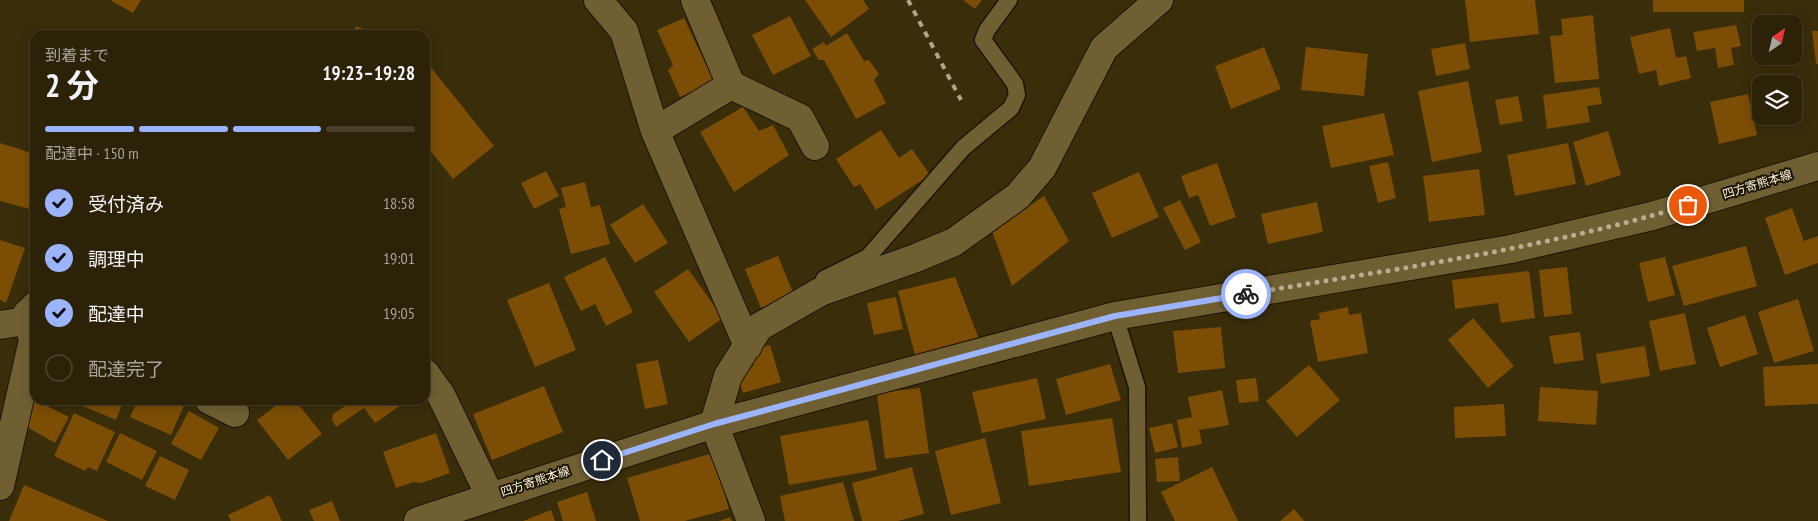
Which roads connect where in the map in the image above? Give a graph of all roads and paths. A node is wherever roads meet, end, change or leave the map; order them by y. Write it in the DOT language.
graph roads {
  1 [pos="598,0"];
  2 [pos="695,0"];
  3 [pos="1009,0"];
  4 [pos="1159,0"];
  5 [pos="731,85"];
  6 [pos="655,131"];
  7 [pos="815,146"];
  8 [pos="1818,166"];
  9 [pos="820,292"];
  10 [pos="30,314"];
  11 [pos="1115,316"];
  12 [pos="0,325"];
  13 [pos="748,346"];
  14 [pos="30,353"];
  15 [pos="430,380"];
  16 [pos="218,405"];
  17 [pos="234,413"];
  18 [pos="714,424"];
  19 [pos="0,486"];
  20 [pos="490,496"];
  21 [pos="418,521"];
  22 [pos="751,521"];
  23 [pos="1138,521"];
  1 -- 6 [label="street"];
  2 -- 5 [label="street"];
  3 -- 9 [label="lane"];
  4 -- 9 [label="street"];
  5 -- 6 [label="street"];
  5 -- 7 [label="street"];
  6 -- 13 [label="street"];
  8 -- 11 [label="street, 四方寄熊本線"];
  9 -- 13 [label="street"];
  10 -- 12 [label="street"];
  11 -- 18 [label="street, 四方寄熊本線"];
  11 -- 23 [label="lane"];
  13 -- 18 [label="street"];
  14 -- 19 [label="street"];
  15 -- 20 [label="street"];
  16 -- 17 [label="street"];
  18 -- 20 [label="street, 四方寄熊本線"];
  18 -- 22 [label="street"];
  20 -- 21 [label="street, 四方寄熊本線"];
}
